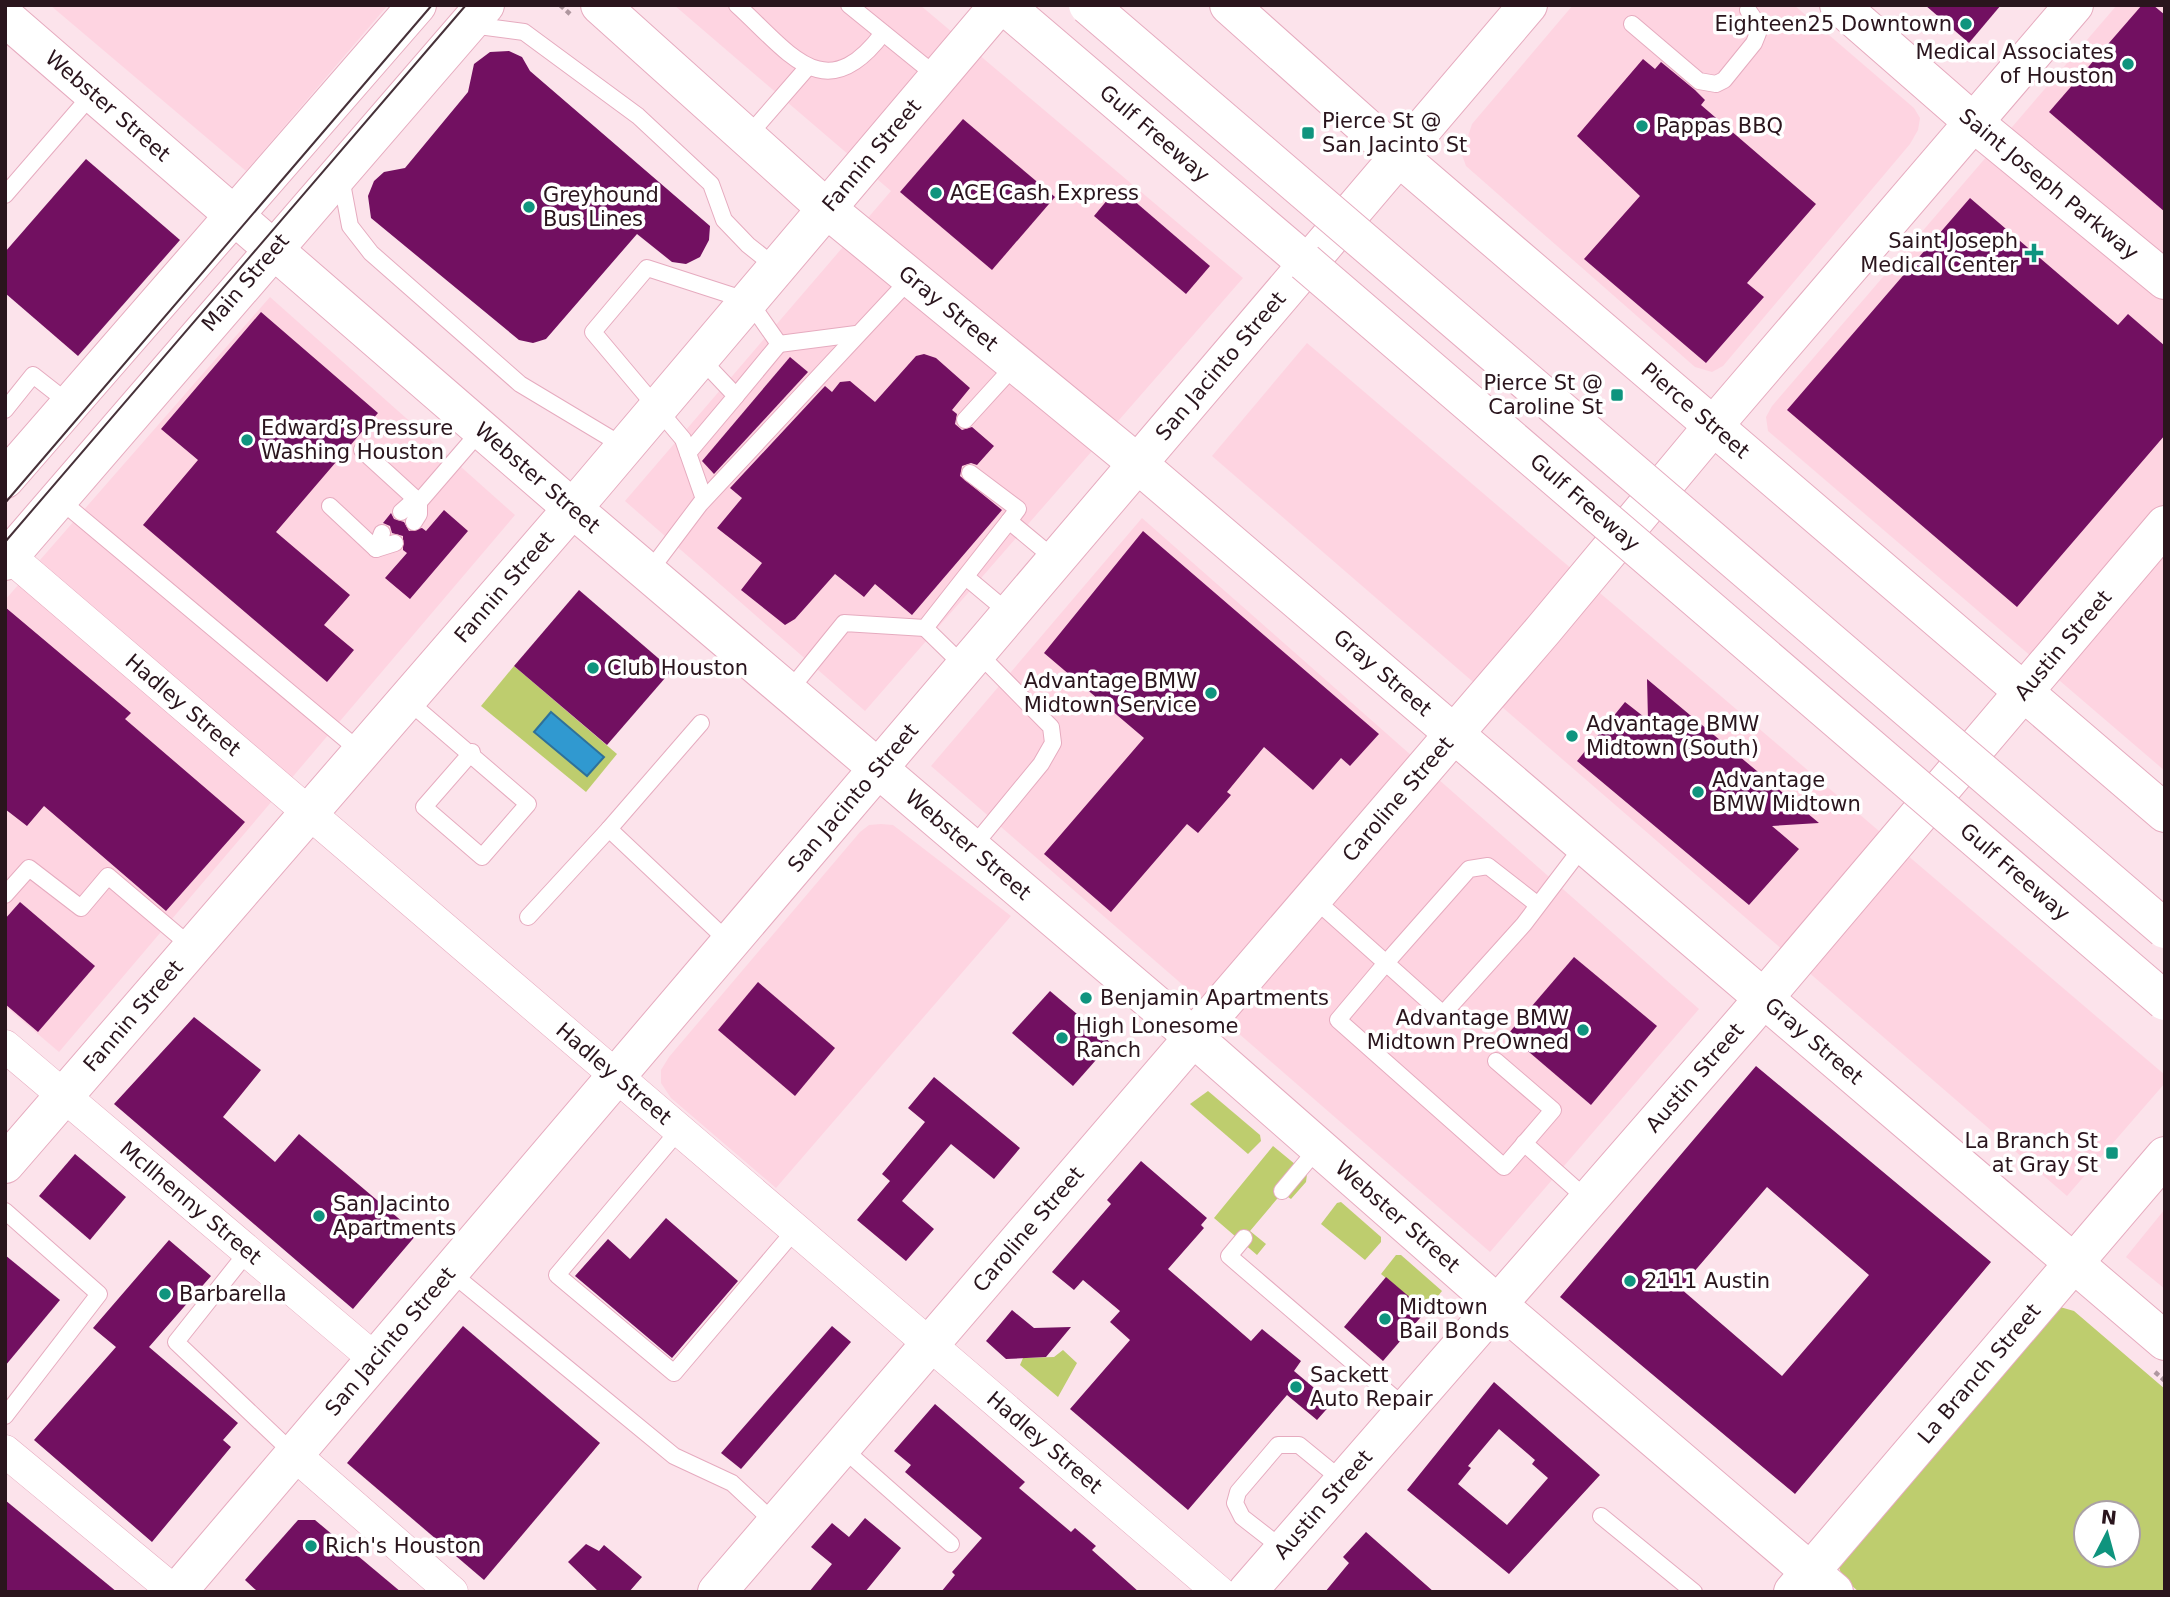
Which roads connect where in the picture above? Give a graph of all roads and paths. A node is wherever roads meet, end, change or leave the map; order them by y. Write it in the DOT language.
graph roads {
  1 [pos="417,5"];
  2 [pos="600,5"];
  3 [pos="737,5"];
  4 [pos="849,5"];
  5 [pos="1002,5"];
  6 [pos="1088,5"];
  7 [pos="1229,5"];
  8 [pos="1528,5"];
  9 [pos="1839,5"];
  10 [pos="2074,5"];
  11 [pos="1748,10"];
  12 [pos="477,15"];
  13 [pos="5,17"];
  14 [pos="1632,24"];
  15 [pos="883,33"];
  16 [pos="807,68"];
  17 [pos="939,78"];
  18 [pos="94,93"];
  19 [pos="1973,122"];
  20 [pos="747,137"];
  21 [pos="1398,156"];
  22 [pos="340,174"];
  23 [pos="5,195"];
  24 [pos="827,209"];
  25 [pos="235,213"];
  26 [pos="276,248"];
  27 [pos="777,268"];
  28 [pos="911,278"];
  29 [pos="2165,280"];
  30 [pos="749,301"];
  31 [pos="856,334"];
  32 [pos="779,344"];
  33 [pos="700,358"];
  34 [pos="1016,364"];
  35 [pos="736,396"];
  36 [pos="72,405"];
  37 [pos="657,409"];
  38 [pos="5,410"];
  39 [pos="965,421"];
  40 [pos="1714,425"];
  41 [pos="482,429"];
  42 [pos="625,447"];
  43 [pos="362,450"];
  44 [pos="688,453"];
  45 [pos="1138,464"];
  46 [pos="970,473"];
  47 [pos="5,479"];
  48 [pos="704,499"];
  49 [pos="60,500"];
  50 [pos="419,502"];
  51 [pos="330,506"];
  52 [pos="572,508"];
  53 [pos="407,517"];
  54 [pos="1009,521"];
  55 [pos="2165,525"];
  56 [pos="388,538"];
  57 [pos="7,558"];
  58 [pos="1056,561"];
  59 [pos="648,573"];
  60 [pos="966,577"];
  61 [pos="1010,614"];
  62 [pos="925,628"];
  63 [pos="971,660"];
  64 [pos="2024,691"];
  65 [pos="788,692"];
  66 [pos="407,700"];
  67 [pos="701,723"];
  68 [pos="1454,734"];
  69 [pos="362,752"];
  70 [pos="472,752"];
  71 [pos="878,770"];
  72 [pos="310,813"];
  73 [pos="2165,813"];
  74 [pos="609,829"];
  75 [pos="1584,844"];
  76 [pos="971,849"];
  77 [pos="5,895"];
  78 [pos="1312,897"];
  79 [pos="1538,905"];
  80 [pos="527,917"];
  81 [pos="2165,929"];
  82 [pos="730,943"];
  83 [pos="193,948"];
  84 [pos="1386,963"];
  85 [pos="1764,997"];
  86 [pos="2165,1002"];
  87 [pos="1191,1038"];
  88 [pos="5,1046"];
  89 [pos="1496,1061"];
  90 [pos="618,1075"];
  91 [pos="65,1096"];
  92 [pos="680,1129"];
  93 [pos="1524,1143"];
  94 [pos="1318,1148"];
  95 [pos="2165,1156"];
  96 [pos="5,1164"];
  97 [pos="1282,1191"];
  98 [pos="1588,1200"];
  99 [pos="5,1210"];
  100 [pos="796,1229"];
  101 [pos="1244,1238"];
  102 [pos="249,1250"];
  103 [pos="2074,1262"];
  104 [pos="449,1271"];
  105 [pos="1497,1304"];
  106 [pos="2165,1341"];
  107 [pos="928,1343"];
  108 [pos="376,1360"];
  109 [pos="1406,1408"];
  110 [pos="5,1416"];
  111 [pos="840,1446"];
  112 [pos="5,1451"];
  113 [pos="296,1456"];
  114 [pos="1343,1480"];
  115 [pos="1601,1516"];
  116 [pos="775,1523"];
  117 [pos="951,1544"];
  118 [pos="1283,1549"];
  119 [pos="1812,1585"];
  120 [pos="176,1592"];
  121 [pos="452,1592"];
  122 [pos="717,1592"];
  123 [pos="1219,1592"];
  124 [pos="1247,1592"];
  125 [pos="1694,1592"];
  1 -- 25 [label="main road"];
  2 -- 20 [label="main road, Gray Street"];
  3 -- 16 [label="lane"];
  4 -- 15 [label="lane"];
  5 -- 17 [label="main road, Fannin Street"];
  5 -- 86 [label="main road, Gulf Freeway, bridge"];
  6 -- 81 [label="main road, bridge"];
  7 -- 21 [label="main road, Pierce Street"];
  8 -- 21 [label="main road, San Jacinto Street"];
  9 -- 19 [label="main road, Saint Joseph Parkway"];
  10 -- 19 [label="main road, Caroline Street"];
  11 -- 14 [label="lane"];
  12 -- 22 [label="main road, Main Street"];
  12 -- 27 [label="lane"];
  13 -- 18 [label="main road, Webster Street"];
  15 -- 16 [label="lane"];
  15 -- 17 [label="lane"];
  16 -- 20 [label="lane"];
  17 -- 24 [label="main road, Fannin Street"];
  18 -- 23 [label="lane"];
  18 -- 25 [label="main road, Webster Street"];
  19 -- 29 [label="main road, Saint Joseph Parkway"];
  19 -- 40 [label="main road, Caroline Street"];
  20 -- 24 [label="main road, Gray Street"];
  21 -- 40 [label="main road, Pierce Street"];
  21 -- 45 [label="main road, San Jacinto Street"];
  22 -- 26 [label="main road, Main Street"];
  22 -- 42 [label="lane"];
  24 -- 27 [label="main road, Fannin Street"];
  24 -- 28 [label="main road, Gray Street"];
  25 -- 26 [label="main road, Webster Street"];
  25 -- 36 [label="main road"];
  26 -- 41 [label="main road, Webster Street"];
  26 -- 49 [label="main road, Main Street"];
  27 -- 30 [label="main road, Fannin Street"];
  28 -- 31 [label="lane"];
  28 -- 34 [label="main road, Gray Street"];
  30 -- 32 [label="lane"];
  30 -- 33 [label="main road, Fannin Street"];
  30 -- 37 [label="lane"];
  31 -- 32 [label="lane"];
  31 -- 48 [label="lane"];
  32 -- 35 [label="lane"];
  33 -- 35 [label="lane"];
  33 -- 37 [label="main road, Fannin Street"];
  34 -- 39 [label="lane"];
  34 -- 45 [label="main road, Gray Street"];
  35 -- 44 [label="lane"];
  36 -- 38 [label="lane"];
  36 -- 47 [label="main road"];
  37 -- 42 [label="main road, Fannin Street"];
  37 -- 44 [label="lane"];
  40 -- 64 [label="main road, Pierce Street"];
  40 -- 68 [label="main road, Caroline Street"];
  41 -- 50 [label="lane"];
  41 -- 52 [label="main road, Webster Street"];
  42 -- 52 [label="main road, Fannin Street"];
  43 -- 50 [label="lane"];
  44 -- 48 [label="lane"];
  45 -- 58 [label="main road, San Jacinto Street"];
  45 -- 68 [label="main road, Gray Street"];
  46 -- 54 [label="lane"];
  48 -- 59 [label="lane"];
  49 -- 57 [label="main road, Main Street"];
  49 -- 69 [label="lane"];
  50 -- 53 [label="lane"];
  51 -- 56 [label="lane"];
  52 -- 59 [label="main road, Webster Street"];
  52 -- 66 [label="main road, Fannin Street"];
  54 -- 58 [label="lane"];
  54 -- 60 [label="lane"];
  55 -- 64 [label="main road, Austin Street"];
  57 -- 72 [label="street, Hadley Street"];
  58 -- 61 [label="main road, San Jacinto Street"];
  59 -- 65 [label="main road, Webster Street"];
  60 -- 61 [label="lane"];
  60 -- 62 [label="lane"];
  61 -- 63 [label="main road, San Jacinto Street"];
  62 -- 63 [label="lane"];
  62 -- 65 [label="lane"];
  63 -- 71 [label="main road, San Jacinto Street"];
  63 -- 76 [label="lane"];
  64 -- 73 [label="main road, Pierce Street"];
  64 -- 85 [label="main road, Austin Street"];
  65 -- 71 [label="main road, Webster Street"];
  66 -- 69 [label="main road, Fannin Street"];
  66 -- 70 [label="lane"];
  67 -- 74 [label="lane"];
  68 -- 75 [label="main road, Gray Street"];
  68 -- 78 [label="main road, Caroline Street"];
  69 -- 72 [label="main road, Fannin Street"];
  70 -- 70 [label="lane"];
  71 -- 76 [label="main road, Webster Street"];
  71 -- 82 [label="main road, San Jacinto Street"];
  72 -- 83 [label="main road, Fannin Street"];
  72 -- 90 [label="street, Hadley Street"];
  74 -- 80 [label="lane"];
  74 -- 82 [label="lane"];
  75 -- 79 [label="lane"];
  75 -- 85 [label="main road, Gray Street"];
  76 -- 87 [label="main road, Webster Street"];
  77 -- 83 [label="lane"];
  78 -- 84 [label="lane"];
  78 -- 87 [label="main road, Caroline Street"];
  79 -- 84 [label="lane"];
  79 -- 84 [label="lane"];
  82 -- 90 [label="main road, San Jacinto Street"];
  83 -- 91 [label="main road, Fannin Street"];
  84 -- 93 [label="lane"];
  85 -- 98 [label="main road, Austin Street"];
  85 -- 103 [label="main road, Gray Street"];
  87 -- 94 [label="main road, Webster Street"];
  87 -- 107 [label="main road, Caroline Street"];
  88 -- 91 [label="street, McIlhenny Street"];
  89 -- 93 [label="lane"];
  90 -- 92 [label="street, Hadley Street"];
  90 -- 104 [label="main road, San Jacinto Street"];
  91 -- 96 [label="main road, Fannin Street"];
  91 -- 102 [label="street, McIlhenny Street"];
  92 -- 100 [label="street, Hadley Street"];
  92 -- 100 [label="lane"];
  93 -- 98 [label="lane"];
  94 -- 97 [label="lane"];
  94 -- 105 [label="main road, Webster Street"];
  95 -- 103 [label="main road, La Branch Street"];
  98 -- 105 [label="main road, Austin Street"];
  99 -- 110 [label="lane"];
  100 -- 107 [label="street, Hadley Street"];
  101 -- 109 [label="lane"];
  102 -- 108 [label="street, McIlhenny Street"];
  102 -- 113 [label="lane"];
  103 -- 106 [label="main road, Gray Street"];
  103 -- 119 [label="main road, La Branch Street"];
  104 -- 108 [label="main road, San Jacinto Street"];
  104 -- 116 [label="lane"];
  105 -- 109 [label="main road, Austin Street"];
  105 -- 119 [label="main road, Webster Street"];
  107 -- 111 [label="main road, Caroline Street"];
  107 -- 123 [label="street, Hadley Street"];
  108 -- 113 [label="main road, San Jacinto Street"];
  109 -- 114 [label="main road, Austin Street"];
  111 -- 116 [label="main road, Caroline Street"];
  111 -- 117 [label="lane"];
  112 -- 120 [label="street"];
  113 -- 120 [label="main road, San Jacinto Street"];
  113 -- 121 [label="street"];
  114 -- 118 [label="main road, Austin Street"];
  114 -- 118 [label="lane"];
  115 -- 125 [label="lane"];
  116 -- 122 [label="main road, Caroline Street"];
  118 -- 124 [label="main road, Austin Street"];
}
